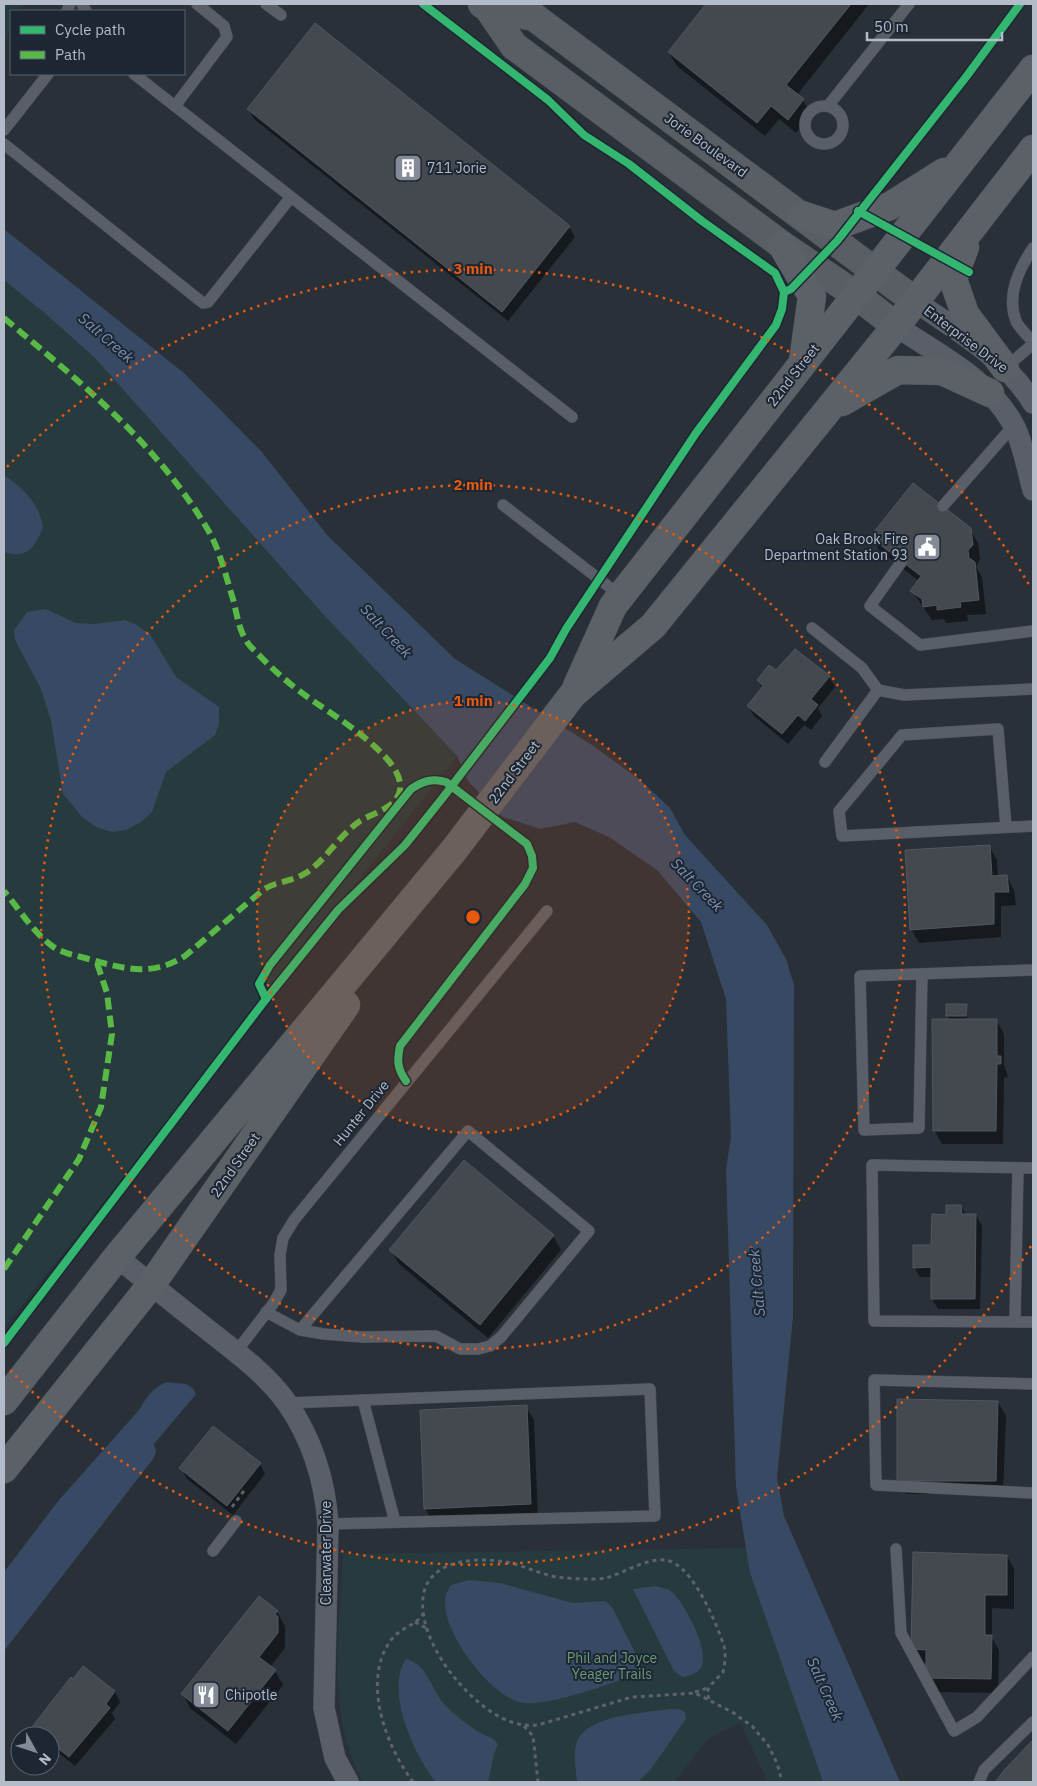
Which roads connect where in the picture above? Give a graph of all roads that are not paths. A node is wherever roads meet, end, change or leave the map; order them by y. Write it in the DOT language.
graph roads {
  1 [pos="197,4"];
  2 [pos="266,4"];
  3 [pos="909,4"];
  4 [pos="485,6"];
  5 [pos="281,15"];
  6 [pos="1033,69"];
  7 [pos="47,75"];
  8 [pos="135,75"];
  9 [pos="175,106"];
  10 [pos="828,106"];
  11 [pos="4,130"];
  12 [pos="4,144"];
  13 [pos="1033,149"];
  14 [pos="960,162"];
  15 [pos="291,197"];
  16 [pos="802,215"];
  17 [pos="971,228"];
  18 [pos="782,245"];
  19 [pos="1033,248"];
  20 [pos="874,270"];
  21 [pos="856,295"];
  22 [pos="915,301"];
  23 [pos="896,326"];
  24 [pos="1033,343"];
  25 [pos="803,362"];
  26 [pos="1006,368"];
  27 [pos="990,393"];
  28 [pos="1033,402"];
  29 [pos="829,408"];
  30 [pos="572,417"];
  31 [pos="1014,425"];
  32 [pos="1033,490"];
  33 [pos="503,504"];
  34 [pos="943,506"];
  35 [pos="902,561"];
  36 [pos="621,596"];
  37 [pos="812,628"];
  38 [pos="1033,631"];
  39 [pos="1033,689"];
  40 [pos="878,690"];
  41 [pos="573,694"];
  42 [pos="825,762"];
  43 [pos="1033,826"];
  44 [pos="1006,827"];
  45 [pos="454,850"];
  46 [pos="547,911"];
  47 [pos="1033,970"];
  48 [pos="922,974"];
  49 [pos="1018,1168"];
  50 [pos="1033,1168"];
  51 [pos="117,1257"];
  52 [pos="151,1285"];
  53 [pos="266,1312"];
  54 [pos="1015,1322"];
  55 [pos="1033,1322"];
  56 [pos="300,1330"];
  57 [pos="236,1352"];
  58 [pos="1033,1384"];
  59 [pos="363,1400"];
  60 [pos="4,1401"];
  61 [pos="287,1403"];
  62 [pos="4,1470"];
  63 [pos="1033,1494"];
  64 [pos="236,1521"];
  65 [pos="395,1522"];
  66 [pos="328,1524"];
  67 [pos="896,1549"];
  68 [pos="213,1551"];
  69 [pos="1033,1657"];
  70 [pos="1033,1722"];
  71 [pos="348,1782"];
  72 [pos="980,1782"];
  1 -- 9 [label="lane"];
  2 -- 5 [label="lane"];
  3 -- 10 [label="lane"];
  4 -- 16 [label="main road, Jorie Boulevard"];
  4 -- 18 [label="main road, Jorie Boulevard"];
  6 -- 14 [label="main road, 22nd Street"];
  7 -- 11 [label="lane"];
  8 -- 9 [label="lane"];
  9 -- 15 [label="lane"];
  12 -- 15 [label="lane"];
  13 -- 17 [label="main road, 22nd Street"];
  14 -- 16 [label="main road"];
  14 -- 20 [label="main road, 22nd Street"];
  15 -- 30 [label="lane"];
  16 -- 20 [label="main road, Jorie Boulevard"];
  17 -- 22 [label="main road, 22nd Street"];
  17 -- 26 [label="main road"];
  18 -- 21 [label="main road, Jorie Boulevard"];
  18 -- 25 [label="main road"];
  19 -- 24 [label="lane"];
  20 -- 21 [label="main road, 22nd Street"];
  20 -- 22 [label="main road, Jorie Boulevard"];
  21 -- 23 [label="main road, Jorie Boulevard"];
  21 -- 25 [label="main road, 22nd Street"];
  22 -- 23 [label="main road, 22nd Street"];
  22 -- 26 [label="street, Enterprise Drive"];
  23 -- 27 [label="street, Enterprise Drive"];
  23 -- 29 [label="main road, 22nd Street"];
  24 -- 26 [label="lane"];
  25 -- 36 [label="main road, 22nd Street"];
  26 -- 28 [label="street, Enterprise Drive"];
  27 -- 29 [label="main road"];
  27 -- 31 [label="street, Enterprise Drive"];
  29 -- 41 [label="main road, 22nd Street"];
  31 -- 32 [label="street, Enterprise Drive"];
  31 -- 34 [label="lane"];
  33 -- 36 [label="lane"];
  35 -- 38 [label="lane"];
  36 -- 41 [label="main road, 22nd Street"];
  37 -- 40 [label="lane"];
  39 -- 40 [label="lane"];
  40 -- 42 [label="lane"];
  41 -- 45 [label="main road, 22nd Street"];
  43 -- 44 [label="lane"];
  44 -- 44 [label="lane"];
  45 -- 51 [label="main road, 22nd Street"];
  45 -- 52 [label="main road, 22nd Street"];
  46 -- 53 [label="lane, Hunter Drive"];
  47 -- 48 [label="lane"];
  48 -- 48 [label="lane"];
  49 -- 50 [label="lane"];
  49 -- 54 [label="lane"];
  49 -- 54 [label="lane"];
  51 -- 52 [label="street, Clearwater Drive"];
  51 -- 60 [label="main road, 22nd Street"];
  52 -- 57 [label="street, Clearwater Drive"];
  52 -- 62 [label="main road, 22nd Street"];
  53 -- 56 [label="lane"];
  53 -- 57 [label="lane, Hunter Drive"];
  54 -- 55 [label="lane"];
  56 -- 56 [label="lane"];
  57 -- 61 [label="street, Clearwater Drive"];
  58 -- 63 [label="lane"];
  59 -- 61 [label="lane"];
  59 -- 65 [label="lane"];
  59 -- 65 [label="lane"];
  61 -- 66 [label="street, Clearwater Drive"];
  64 -- 68 [label="lane"];
  65 -- 66 [label="lane"];
  66 -- 71 [label="street, Clearwater Drive"];
  67 -- 69 [label="lane"];
  70 -- 72 [label="lane"];
}
